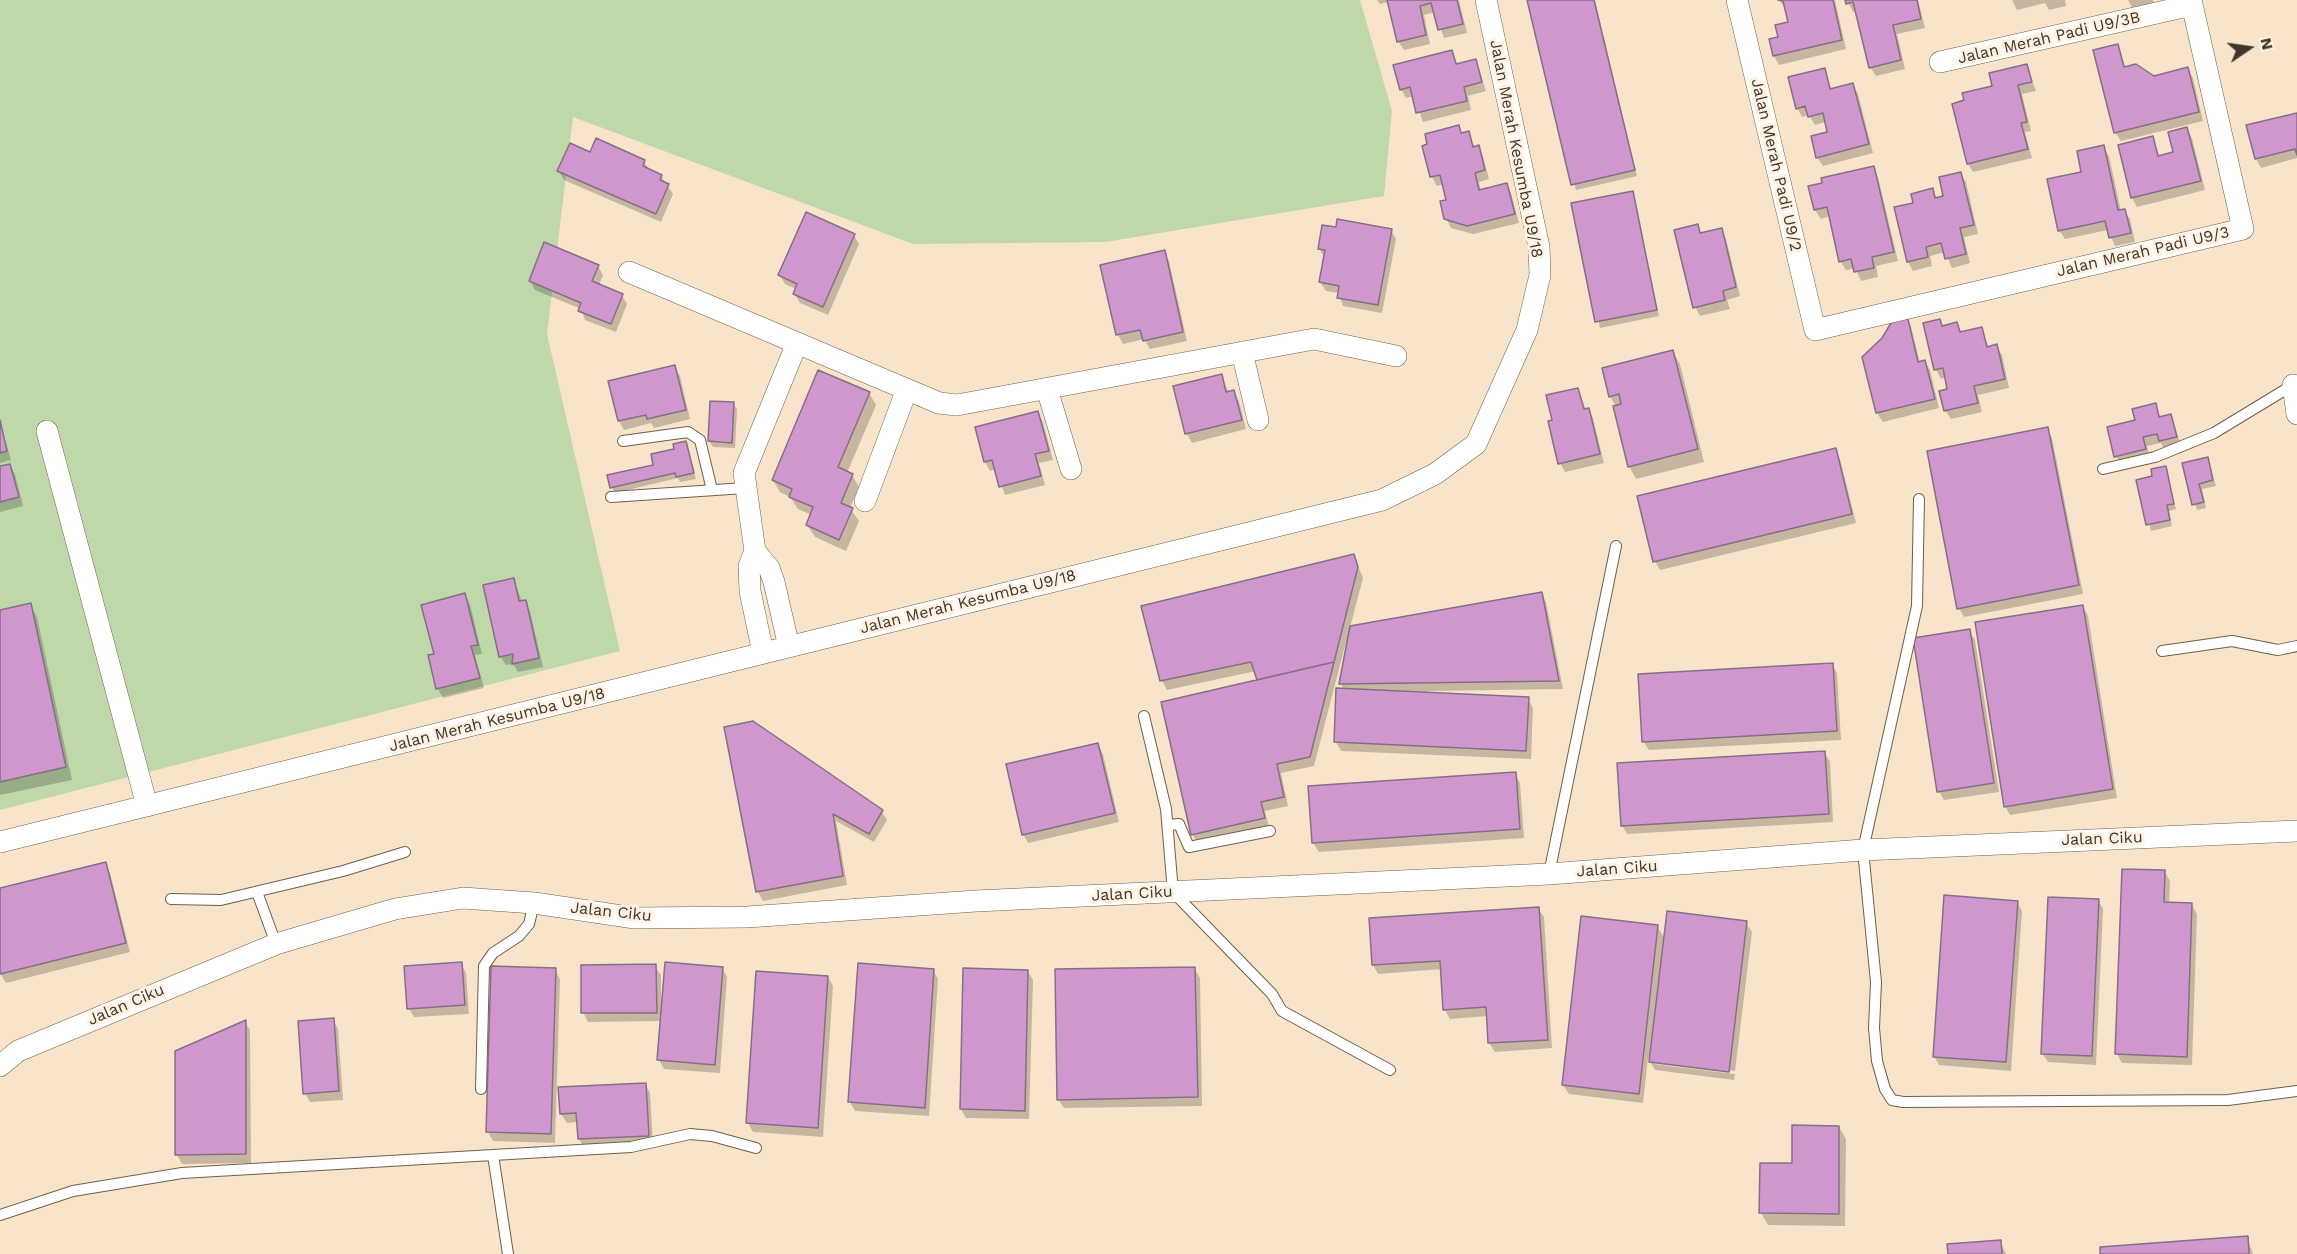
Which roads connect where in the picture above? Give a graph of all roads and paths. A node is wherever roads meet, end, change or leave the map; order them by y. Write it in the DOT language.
graph roads {
  1 [pos="1486,0"];
  2 [pos="1737,0"];
  3 [pos="2192,2"];
  4 [pos="1940,62"];
  5 [pos="629,272"];
  6 [pos="1815,330"];
  7 [pos="796,343"];
  8 [pos="1242,352"];
  9 [pos="1396,356"];
  10 [pos="2293,385"];
  11 [pos="907,389"];
  12 [pos="1047,389"];
  13 [pos="2297,414"];
  14 [pos="1258,420"];
  15 [pos="47,431"];
  16 [pos="623,441"];
  17 [pos="1071,469"];
  18 [pos="2103,469"];
  19 [pos="745,488"];
  20 [pos="712,490"];
  21 [pos="611,496"];
  22 [pos="1920,499"];
  23 [pos="865,501"];
  24 [pos="1616,546"];
  25 [pos="755,551"];
  26 [pos="2297,646"];
  27 [pos="789,647"];
  28 [pos="2162,651"];
  29 [pos="763,653"];
  30 [pos="1144,716"];
  31 [pos="147,806"];
  32 [pos="1168,825"];
  33 [pos="1270,831"];
  34 [pos="2297,831"];
  35 [pos="0,842"];
  36 [pos="1863,850"];
  37 [pos="405,852"];
  38 [pos="1549,874"];
  39 [pos="257,892"];
  40 [pos="1173,892"];
  41 [pos="171,899"];
  42 [pos="534,903"];
  43 [pos="276,944"];
  44 [pos="0,1066"];
  45 [pos="1390,1070"];
  46 [pos="481,1089"];
  47 [pos="2297,1091"];
  48 [pos="756,1148"];
  49 [pos="493,1155"];
  50 [pos="0,1215"];
  51 [pos="508,1254"];
  1 -- 27 [label="street, Jalan Merah Kesumba U9/18"];
  2 -- 6 [label="street, Jalan Merah Padi U9/2"];
  3 -- 4 [label="street, Jalan Merah Padi U9/3B"];
  3 -- 6 [label="street, Jalan Merah Padi U9/3"];
  5 -- 7 [label="street"];
  7 -- 11 [label="street"];
  7 -- 19 [label="street"];
  8 -- 9 [label="street"];
  8 -- 12 [label="street"];
  8 -- 14 [label="street"];
  10 -- 13 [label="street"];
  10 -- 18 [label="lane"];
  11 -- 12 [label="street"];
  11 -- 23 [label="street"];
  12 -- 17 [label="street"];
  15 -- 31 [label="street"];
  16 -- 20 [label="lane"];
  19 -- 20 [label="lane"];
  19 -- 25 [label="street"];
  20 -- 21 [label="lane"];
  22 -- 36 [label="lane"];
  24 -- 38 [label="lane"];
  25 -- 27 [label="street"];
  25 -- 29 [label="street"];
  26 -- 28 [label="lane"];
  27 -- 29 [label="street, Jalan Merah Kesumba U9/18"];
  29 -- 31 [label="street, Jalan Merah Kesumba U9/18"];
  30 -- 32 [label="lane"];
  31 -- 35 [label="street, Jalan Merah Kesumba U9/18"];
  32 -- 33 [label="lane"];
  32 -- 40 [label="lane"];
  34 -- 36 [label="street, Jalan Ciku"];
  36 -- 38 [label="street, Jalan Ciku"];
  36 -- 47 [label="lane"];
  37 -- 39 [label="lane"];
  38 -- 40 [label="street, Jalan Ciku"];
  39 -- 41 [label="lane"];
  39 -- 43 [label="lane"];
  40 -- 42 [label="street, Jalan Ciku"];
  40 -- 45 [label="lane"];
  42 -- 43 [label="street, Jalan Ciku"];
  42 -- 46 [label="lane"];
  43 -- 44 [label="street, Jalan Ciku"];
  48 -- 49 [label="lane"];
  49 -- 50 [label="lane"];
  49 -- 51 [label="lane"];
}
